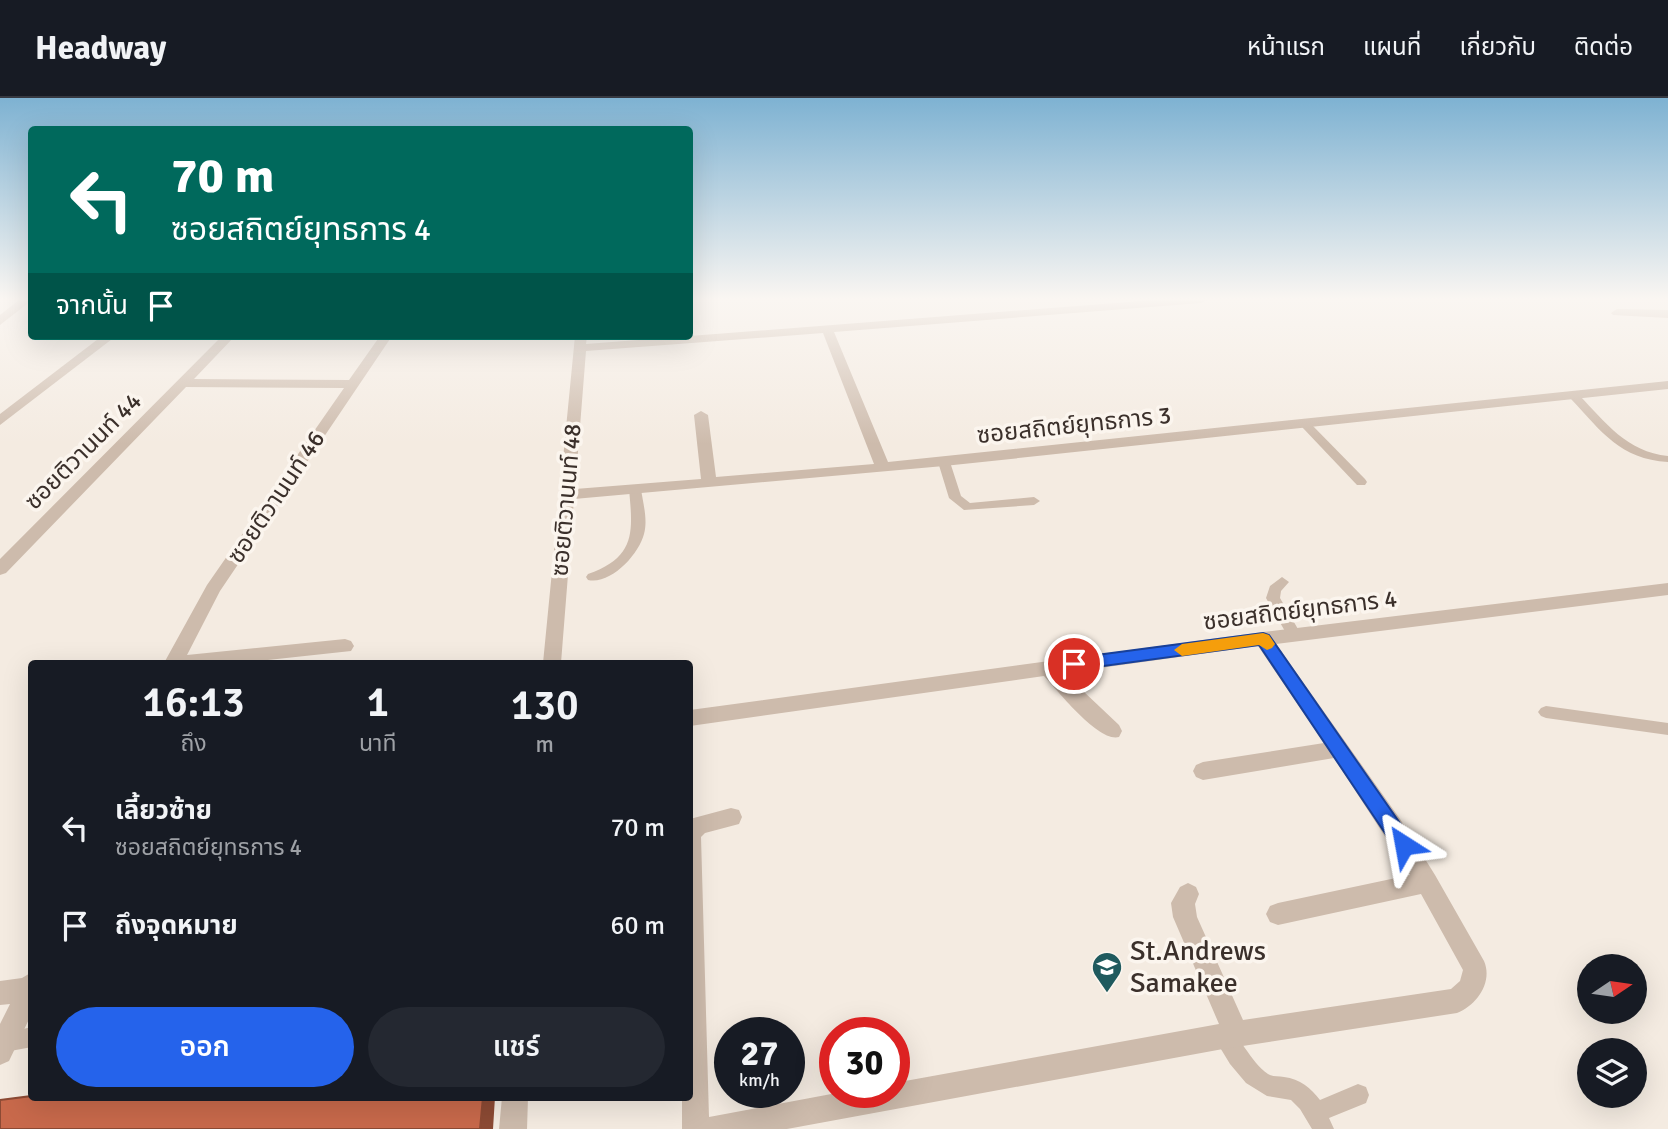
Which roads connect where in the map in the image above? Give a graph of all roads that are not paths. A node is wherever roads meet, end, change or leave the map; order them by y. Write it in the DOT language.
graph roads {
  1 [pos="94,348"];
  2 [pos="217,348"];
  3 [pos="378,348"];
  4 [pos="580,348"];
  5 [pos="835,348"];
  6 [pos="183,383"];
  7 [pos="354,384"];
  8 [pos="1668,385"];
  9 [pos="1581,396"];
  10 [pos="701,415"];
  11 [pos="0,421"];
  12 [pos="1306,425"];
  13 [pos="1668,459"];
  14 [pos="944,462"];
  15 [pos="883,467"];
  16 [pos="1361,481"];
  17 [pos="709,483"];
  18 [pos="635,489"];
  19 [pos="565,495"];
  20 [pos="1034,501"];
  21 [pos="0,569"];
  22 [pos="593,577"];
  23 [pos="1282,582"];
  24 [pos="1668,589"];
  25 [pos="1295,636"];
  26 [pos="1263,639"];
  27 [pos="345,646"];
  28 [pos="175,660"];
  29 [pos="203,660"];
  30 [pos="552,660"];
  31 [pos="1047,668"];
  32 [pos="1546,712"];
  33 [pos="693,718"];
  34 [pos="1668,729"];
  35 [pos="1112,731"];
  36 [pos="1338,749"];
  37 [pos="1203,771"];
  38 [pos="730,817"];
  39 [pos="693,832"];
  40 [pos="1427,882"];
  41 [pos="1188,894"];
  42 [pos="1278,914"];
  43 [pos="693,982"];
  44 [pos="28,986"];
  45 [pos="28,990"];
  46 [pos="0,993"];
  47 [pos="1229,1035"];
  48 [pos="28,1038"];
  49 [pos="2,1047"];
  50 [pos="1358,1095"];
  51 [pos="516,1101"];
  52 [pos="803,1121"];
  53 [pos="1320,1121"];
  54 [pos="513,1129"];
  55 [pos="696,1129"];
  56 [pos="713,1129"];
  1 -- 11 [label="street"];
  2 -- 6 [label="street, ซอยติวานนท์ 44"];
  3 -- 7 [label="street, ซอยติวานนท์ 46"];
  4 -- 19 [label="street, ซอยติวานนท์ 48"];
  5 -- 15 [label="street"];
  6 -- 7 [label="street"];
  6 -- 21 [label="street, ซอยติวานนท์ 44"];
  7 -- 28 [label="street, ซอยติวานนท์ 46"];
  8 -- 9 [label="street, ซอยสถิตย์ยุทธการ 3"];
  9 -- 12 [label="street, ซอยสถิตย์ยุทธการ 3"];
  9 -- 13 [label="lane"];
  10 -- 17 [label="street"];
  12 -- 14 [label="street, ซอยสถิตย์ยุทธการ 3"];
  12 -- 16 [label="lane"];
  14 -- 15 [label="street, ซอยสถิตย์ยุทธการ 3"];
  14 -- 20 [label="lane"];
  15 -- 17 [label="street, ซอยสถิตย์ยุทธการ 3"];
  17 -- 18 [label="street, ซอยสถิตย์ยุทธการ 3"];
  18 -- 19 [label="street, ซอยสถิตย์ยุทธการ 3"];
  18 -- 22 [label="lane"];
  19 -- 30 [label="street, ซอยติวานนท์ 48"];
  23 -- 25 [label="lane"];
  24 -- 25 [label="street, ซอยสถิตย์ยุทธการ 4"];
  25 -- 26 [label="street, ซอยสถิตย์ยุทธการ 4"];
  26 -- 31 [label="street, ซอยสถิตย์ยุทธการ 4"];
  26 -- 36 [label="street"];
  27 -- 29 [label="street"];
  31 -- 33 [label="street, ซอยสถิตย์ยุทธการ 4"];
  31 -- 35 [label="street"];
  32 -- 34 [label="lane"];
  36 -- 37 [label="street"];
  36 -- 40 [label="street"];
  38 -- 39 [label="street"];
  40 -- 42 [label="street"];
  40 -- 47 [label="street"];
  41 -- 47 [label="street"];
  43 -- 55 [label="street"];
  44 -- 46 [label="street"];
  45 -- 49 [label="street"];
  47 -- 52 [label="street"];
  47 -- 53 [label="lane"];
  48 -- 49 [label="lane"];
  50 -- 53 [label="lane"];
  51 -- 54 [label="street"];
  52 -- 56 [label="street"];
}
